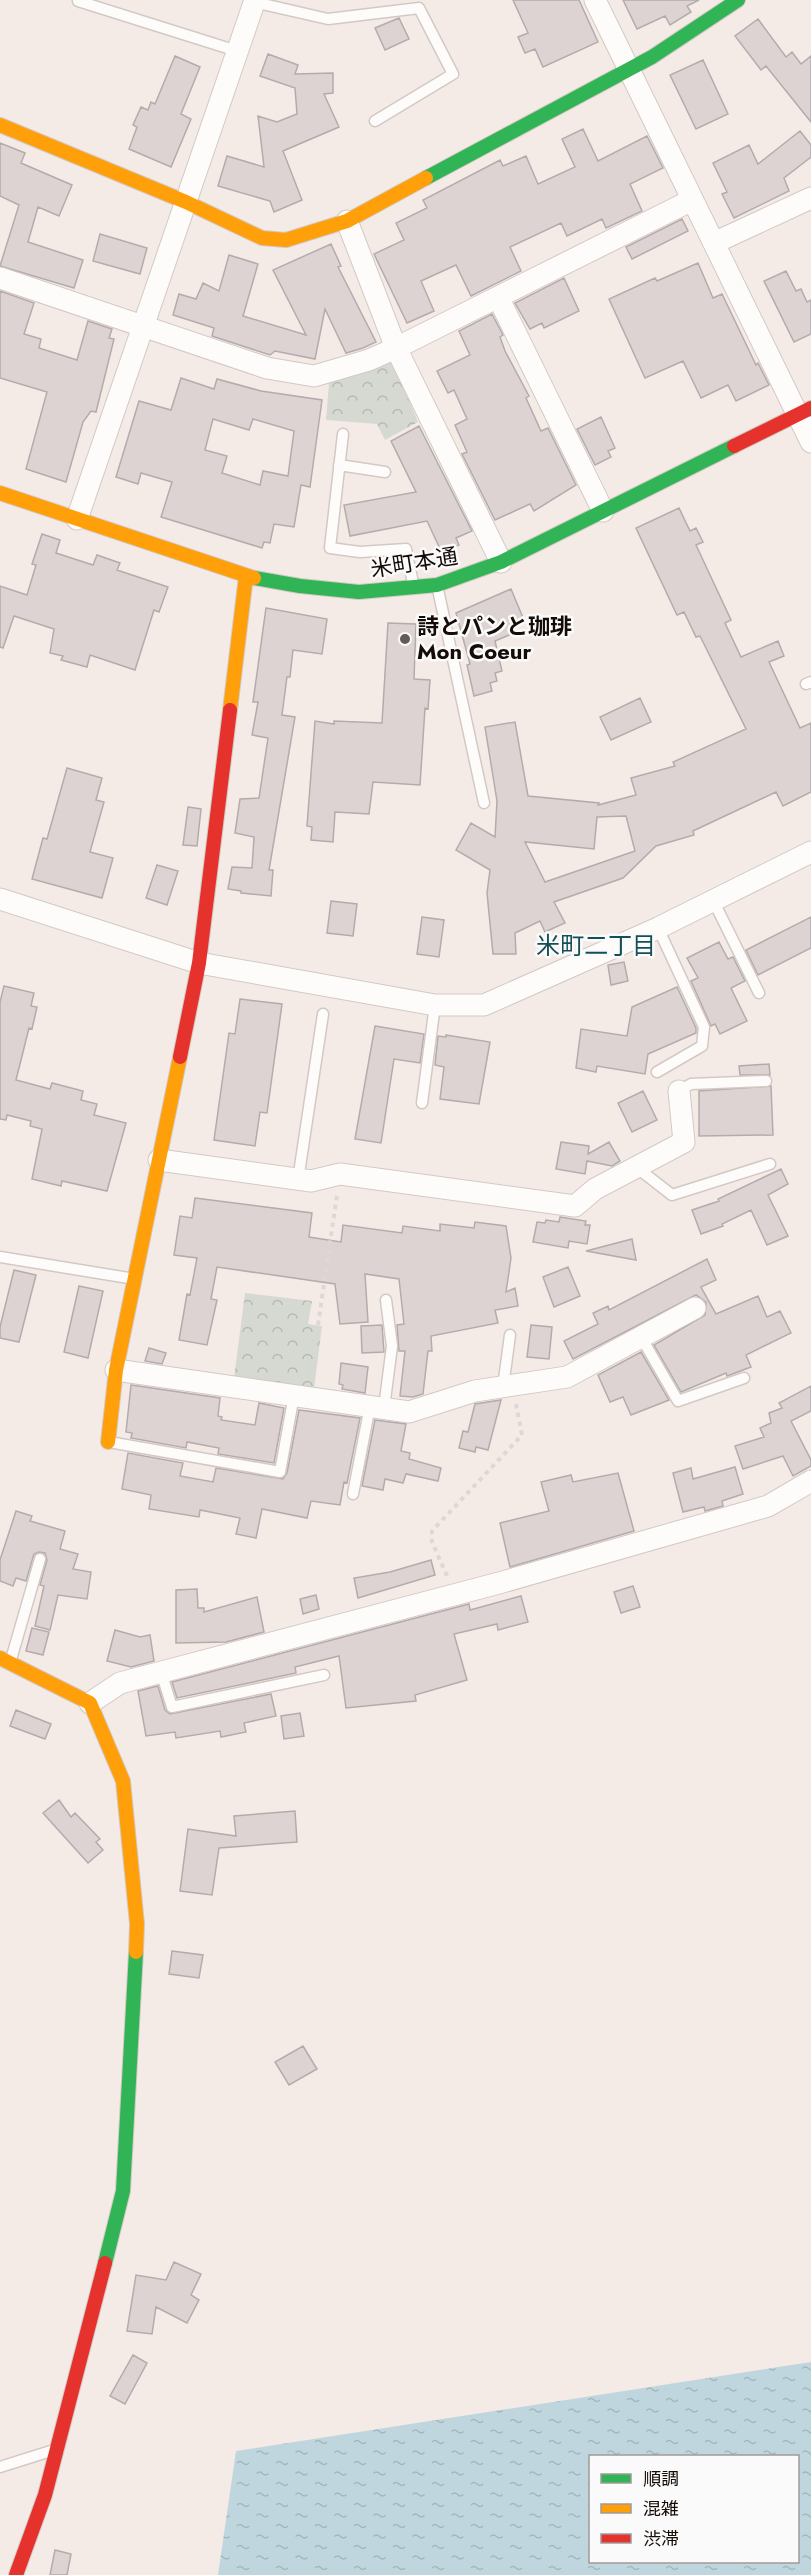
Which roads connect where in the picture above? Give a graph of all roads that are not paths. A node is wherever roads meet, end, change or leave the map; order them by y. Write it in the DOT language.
graph roads {
  1 [pos="595,0"];
  2 [pos="738,0"];
  3 [pos="78,1"];
  4 [pos="254,1"];
  5 [pos="237,51"];
  6 [pos="629,69"];
  7 [pos="375,121"];
  8 [pos="0,125"];
  9 [pos="811,198"];
  10 [pos="692,200"];
  11 [pos="186,202"];
  12 [pos="348,221"];
  13 [pos="716,242"];
  14 [pos="0,278"];
  15 [pos="498,297"];
  16 [pos="144,325"];
  17 [pos="396,348"];
  18 [pos="804,411"];
  19 [pos="343,434"];
  20 [pos="811,442"];
  21 [pos="339,465"];
  22 [pos="385,472"];
  23 [pos="0,494"];
  24 [pos="603,512"];
  25 [pos="77,519"];
  26 [pos="501,562"];
  27 [pos="246,576"];
  28 [pos="437,585"];
  29 [pos="414,588"];
  30 [pos="484,803"];
  31 [pos="811,852"];
  32 [pos="0,899"];
  33 [pos="713,900"];
  34 [pos="658,928"];
  35 [pos="199,963"];
  36 [pos="759,993"];
  37 [pos="435,1005"];
  38 [pos="323,1014"];
  39 [pos="657,1072"];
  40 [pos="766,1082"];
  41 [pos="679,1092"];
  42 [pos="422,1103"];
  43 [pos="159,1160"];
  44 [pos="770,1164"];
  45 [pos="636,1167"];
  46 [pos="298,1180"];
  47 [pos="0,1257"];
  48 [pos="135,1279"];
  49 [pos="386,1300"];
  50 [pos="695,1308"];
  51 [pos="510,1335"];
  52 [pos="641,1337"];
  53 [pos="116,1370"];
  54 [pos="744,1378"];
  55 [pos="508,1386"];
  56 [pos="294,1395"];
  57 [pos="377,1407"];
  58 [pos="108,1442"];
  59 [pos="811,1481"];
  60 [pos="353,1494"];
  61 [pos="40,1559"];
  62 [pos="5,1661"];
  63 [pos="161,1672"];
  64 [pos="324,1675"];
  65 [pos="90,1703"];
  66 [pos="57,2449"];
  67 [pos="0,2466"];
  68 [pos="16,2575"];
  1 -- 6 [label="street"];
  2 -- 6 [label="street"];
  3 -- 5 [label="lane"];
  4 -- 5 [label="street"];
  4 -- 7 [label="lane"];
  5 -- 11 [label="street"];
  6 -- 10 [label="street"];
  6 -- 12 [label="street"];
  8 -- 11 [label="street"];
  9 -- 13 [label="street"];
  10 -- 13 [label="street"];
  10 -- 15 [label="street"];
  11 -- 12 [label="street"];
  11 -- 16 [label="street"];
  12 -- 17 [label="street"];
  13 -- 18 [label="street"];
  14 -- 16 [label="street"];
  15 -- 17 [label="street"];
  15 -- 24 [label="street"];
  16 -- 17 [label="street"];
  16 -- 25 [label="street"];
  17 -- 26 [label="street"];
  18 -- 20 [label="street"];
  18 -- 24 [label="street, 米町本通"];
  19 -- 21 [label="lane"];
  21 -- 22 [label="lane"];
  21 -- 29 [label="lane"];
  23 -- 25 [label="street, 米町本通"];
  24 -- 26 [label="street, 米町本通"];
  25 -- 27 [label="street, 米町本通"];
  26 -- 28 [label="street, 米町本通"];
  27 -- 29 [label="street, 米町本通"];
  27 -- 35 [label="street"];
  28 -- 29 [label="street, 米町本通"];
  28 -- 30 [label="lane"];
  31 -- 33 [label="street"];
  32 -- 35 [label="street"];
  33 -- 34 [label="street"];
  33 -- 36 [label="lane"];
  34 -- 37 [label="street"];
  34 -- 39 [label="lane"];
  35 -- 37 [label="street"];
  35 -- 43 [label="street"];
  37 -- 42 [label="lane"];
  38 -- 46 [label="lane"];
  40 -- 41 [label="lane"];
  41 -- 45 [label="street"];
  43 -- 46 [label="street"];
  43 -- 48 [label="street"];
  44 -- 45 [label="lane"];
  45 -- 46 [label="street"];
  47 -- 48 [label="lane"];
  48 -- 53 [label="street"];
  49 -- 57 [label="lane"];
  50 -- 52 [label="street"];
  51 -- 55 [label="lane"];
  52 -- 54 [label="lane"];
  52 -- 55 [label="street"];
  53 -- 56 [label="street"];
  53 -- 58 [label="street"];
  55 -- 57 [label="street"];
  56 -- 57 [label="street"];
  56 -- 58 [label="lane"];
  57 -- 60 [label="lane"];
  59 -- 63 [label="street"];
  61 -- 62 [label="lane"];
  62 -- 65 [label="street"];
  63 -- 64 [label="lane"];
  63 -- 65 [label="street"];
  65 -- 66 [label="street"];
  66 -- 67 [label="lane"];
  66 -- 68 [label="street"];
}
